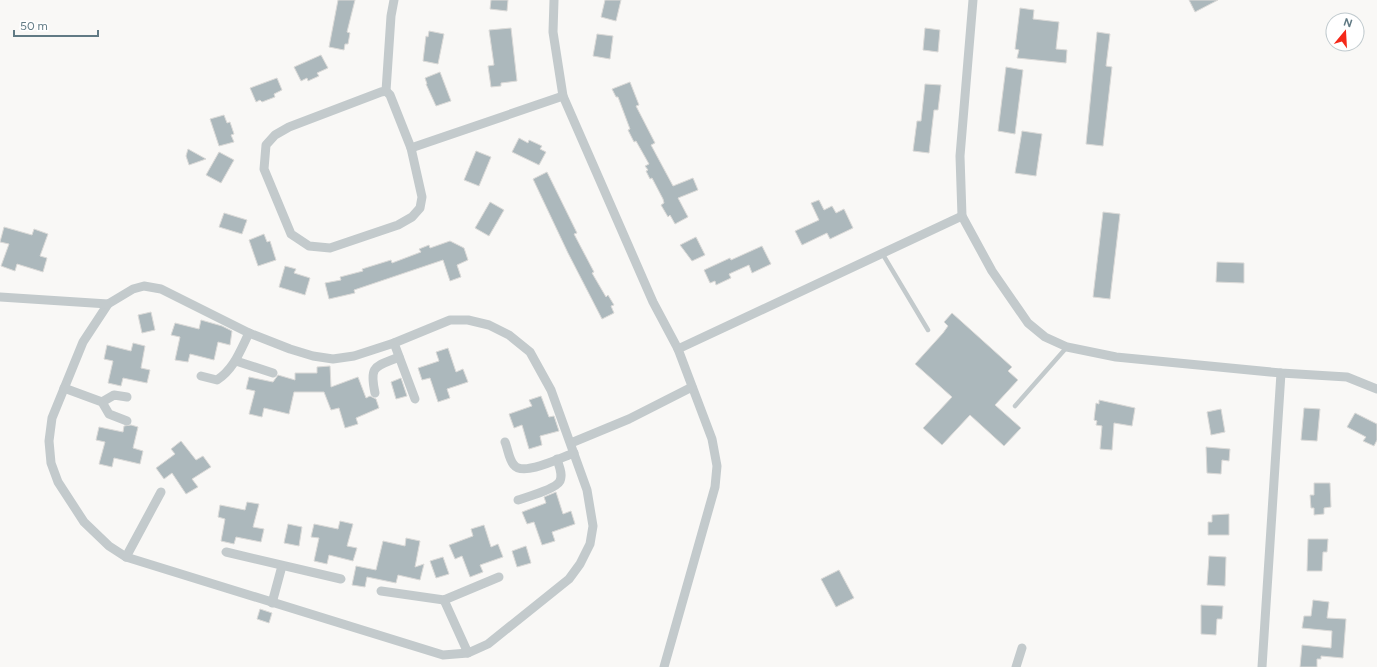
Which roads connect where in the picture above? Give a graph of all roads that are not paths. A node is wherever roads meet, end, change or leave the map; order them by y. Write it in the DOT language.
graph roads {
  1 [pos="394,0"];
  2 [pos="554,0"];
  3 [pos="973,0"];
  4 [pos="386,91"];
  5 [pos="563,96"];
  6 [pos="411,148"];
  7 [pos="962,216"];
  8 [pos="882,253"];
  9 [pos="0,297"];
  10 [pos="108,304"];
  11 [pos="928,330"];
  12 [pos="249,333"];
  13 [pos="394,343"];
  14 [pos="1067,347"];
  15 [pos="678,349"];
  16 [pos="399,357"];
  17 [pos="236,361"];
  18 [pos="273,373"];
  19 [pos="1281,374"];
  20 [pos="201,376"];
  21 [pos="692,387"];
  22 [pos="64,388"];
  23 [pos="1377,389"];
  24 [pos="375,393"];
  25 [pos="127,397"];
  26 [pos="415,399"];
  27 [pos="102,402"];
  28 [pos="1015,406"];
  29 [pos="127,421"];
  30 [pos="506,442"];
  31 [pos="571,444"];
  32 [pos="574,453"];
  33 [pos="557,460"];
  34 [pos="161,492"];
  35 [pos="518,500"];
  36 [pos="226,552"];
  37 [pos="126,557"];
  38 [pos="282,566"];
  39 [pos="499,577"];
  40 [pos="341,579"];
  41 [pos="382,591"];
  42 [pos="444,600"];
  43 [pos="272,603"];
  44 [pos="1022,648"];
  45 [pos="468,653"];
  46 [pos="664,667"];
  47 [pos="1016,667"];
  48 [pos="1262,667"];
  1 -- 4 [label="street"];
  2 -- 5 [label="street"];
  3 -- 7 [label="street"];
  4 -- 6 [label="street"];
  4 -- 6 [label="street"];
  5 -- 6 [label="street"];
  5 -- 15 [label="street"];
  7 -- 8 [label="street"];
  7 -- 14 [label="street"];
  8 -- 11 [label="lane"];
  8 -- 15 [label="street"];
  9 -- 10 [label="street"];
  10 -- 12 [label="street"];
  10 -- 22 [label="street"];
  12 -- 13 [label="street"];
  12 -- 17 [label="street"];
  13 -- 16 [label="street"];
  13 -- 31 [label="street"];
  14 -- 19 [label="street"];
  14 -- 28 [label="lane"];
  15 -- 21 [label="street"];
  16 -- 24 [label="street"];
  16 -- 26 [label="street"];
  17 -- 18 [label="street"];
  17 -- 20 [label="street"];
  19 -- 23 [label="street"];
  19 -- 48 [label="street"];
  21 -- 31 [label="street"];
  21 -- 46 [label="street"];
  22 -- 27 [label="street"];
  22 -- 37 [label="street"];
  25 -- 27 [label="street"];
  27 -- 29 [label="street"];
  30 -- 33 [label="street"];
  31 -- 32 [label="street"];
  32 -- 33 [label="street"];
  32 -- 45 [label="street"];
  33 -- 35 [label="street"];
  34 -- 37 [label="street"];
  36 -- 38 [label="street"];
  37 -- 43 [label="street"];
  38 -- 40 [label="street"];
  38 -- 43 [label="street"];
  39 -- 42 [label="street"];
  41 -- 42 [label="street"];
  42 -- 45 [label="street"];
  43 -- 45 [label="street"];
  44 -- 47 [label="street"];
}
